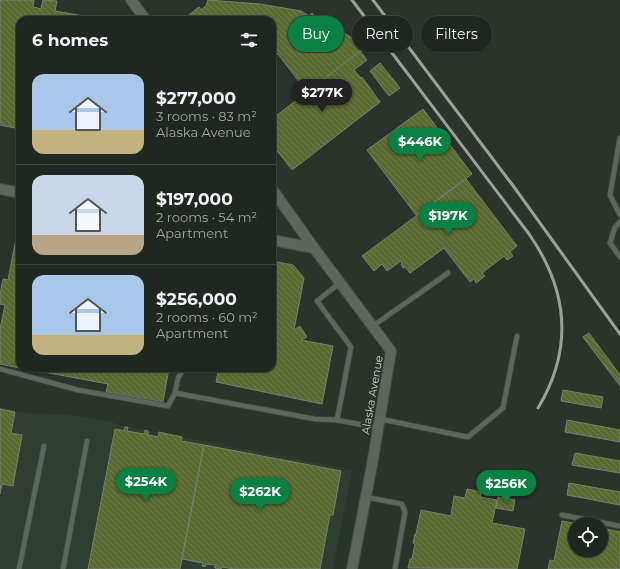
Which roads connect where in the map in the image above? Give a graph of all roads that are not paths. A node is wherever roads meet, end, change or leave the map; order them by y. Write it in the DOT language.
graph roads {
  1 [pos="131,0"];
  2 [pos="143,16"];
  3 [pos="620,138"];
  4 [pos="0,189"];
  5 [pos="16,192"];
  6 [pos="276,195"];
  7 [pos="620,214"];
  8 [pos="620,222"];
  9 [pos="276,241"];
  10 [pos="314,248"];
  11 [pos="620,257"];
  12 [pos="448,273"];
  13 [pos="341,282"];
  14 [pos="373,326"];
  15 [pos="517,336"];
  16 [pos="0,369"];
  17 [pos="182,372"];
  18 [pos="175,393"];
  19 [pos="337,420"];
  20 [pos="379,424"];
  21 [pos="87,441"];
  22 [pos="44,446"];
  23 [pos="366,497"];
  24 [pos="562,515"];
  25 [pos="620,526"];
  26 [pos="19,569"];
  27 [pos="64,569"];
  28 [pos="352,569"];
  29 [pos="395,569"];
  1 -- 2 [label="street"];
  3 -- 7 [label="lane"];
  4 -- 5 [label="street"];
  6 -- 10 [label="street, Alaska Avenue"];
  8 -- 11 [label="lane"];
  9 -- 10 [label="street"];
  10 -- 13 [label="street, Alaska Avenue"];
  12 -- 14 [label="lane"];
  13 -- 14 [label="street, Alaska Avenue"];
  13 -- 19 [label="lane"];
  14 -- 20 [label="street, Alaska Avenue"];
  15 -- 20 [label="lane"];
  16 -- 18 [label="lane"];
  17 -- 18 [label="lane"];
  18 -- 19 [label="lane"];
  19 -- 20 [label="lane"];
  20 -- 23 [label="street, Alaska Avenue"];
  21 -- 27 [label="lane"];
  22 -- 26 [label="lane"];
  23 -- 28 [label="street, Alaska Avenue"];
  23 -- 29 [label="lane"];
  24 -- 25 [label="lane"];
}
